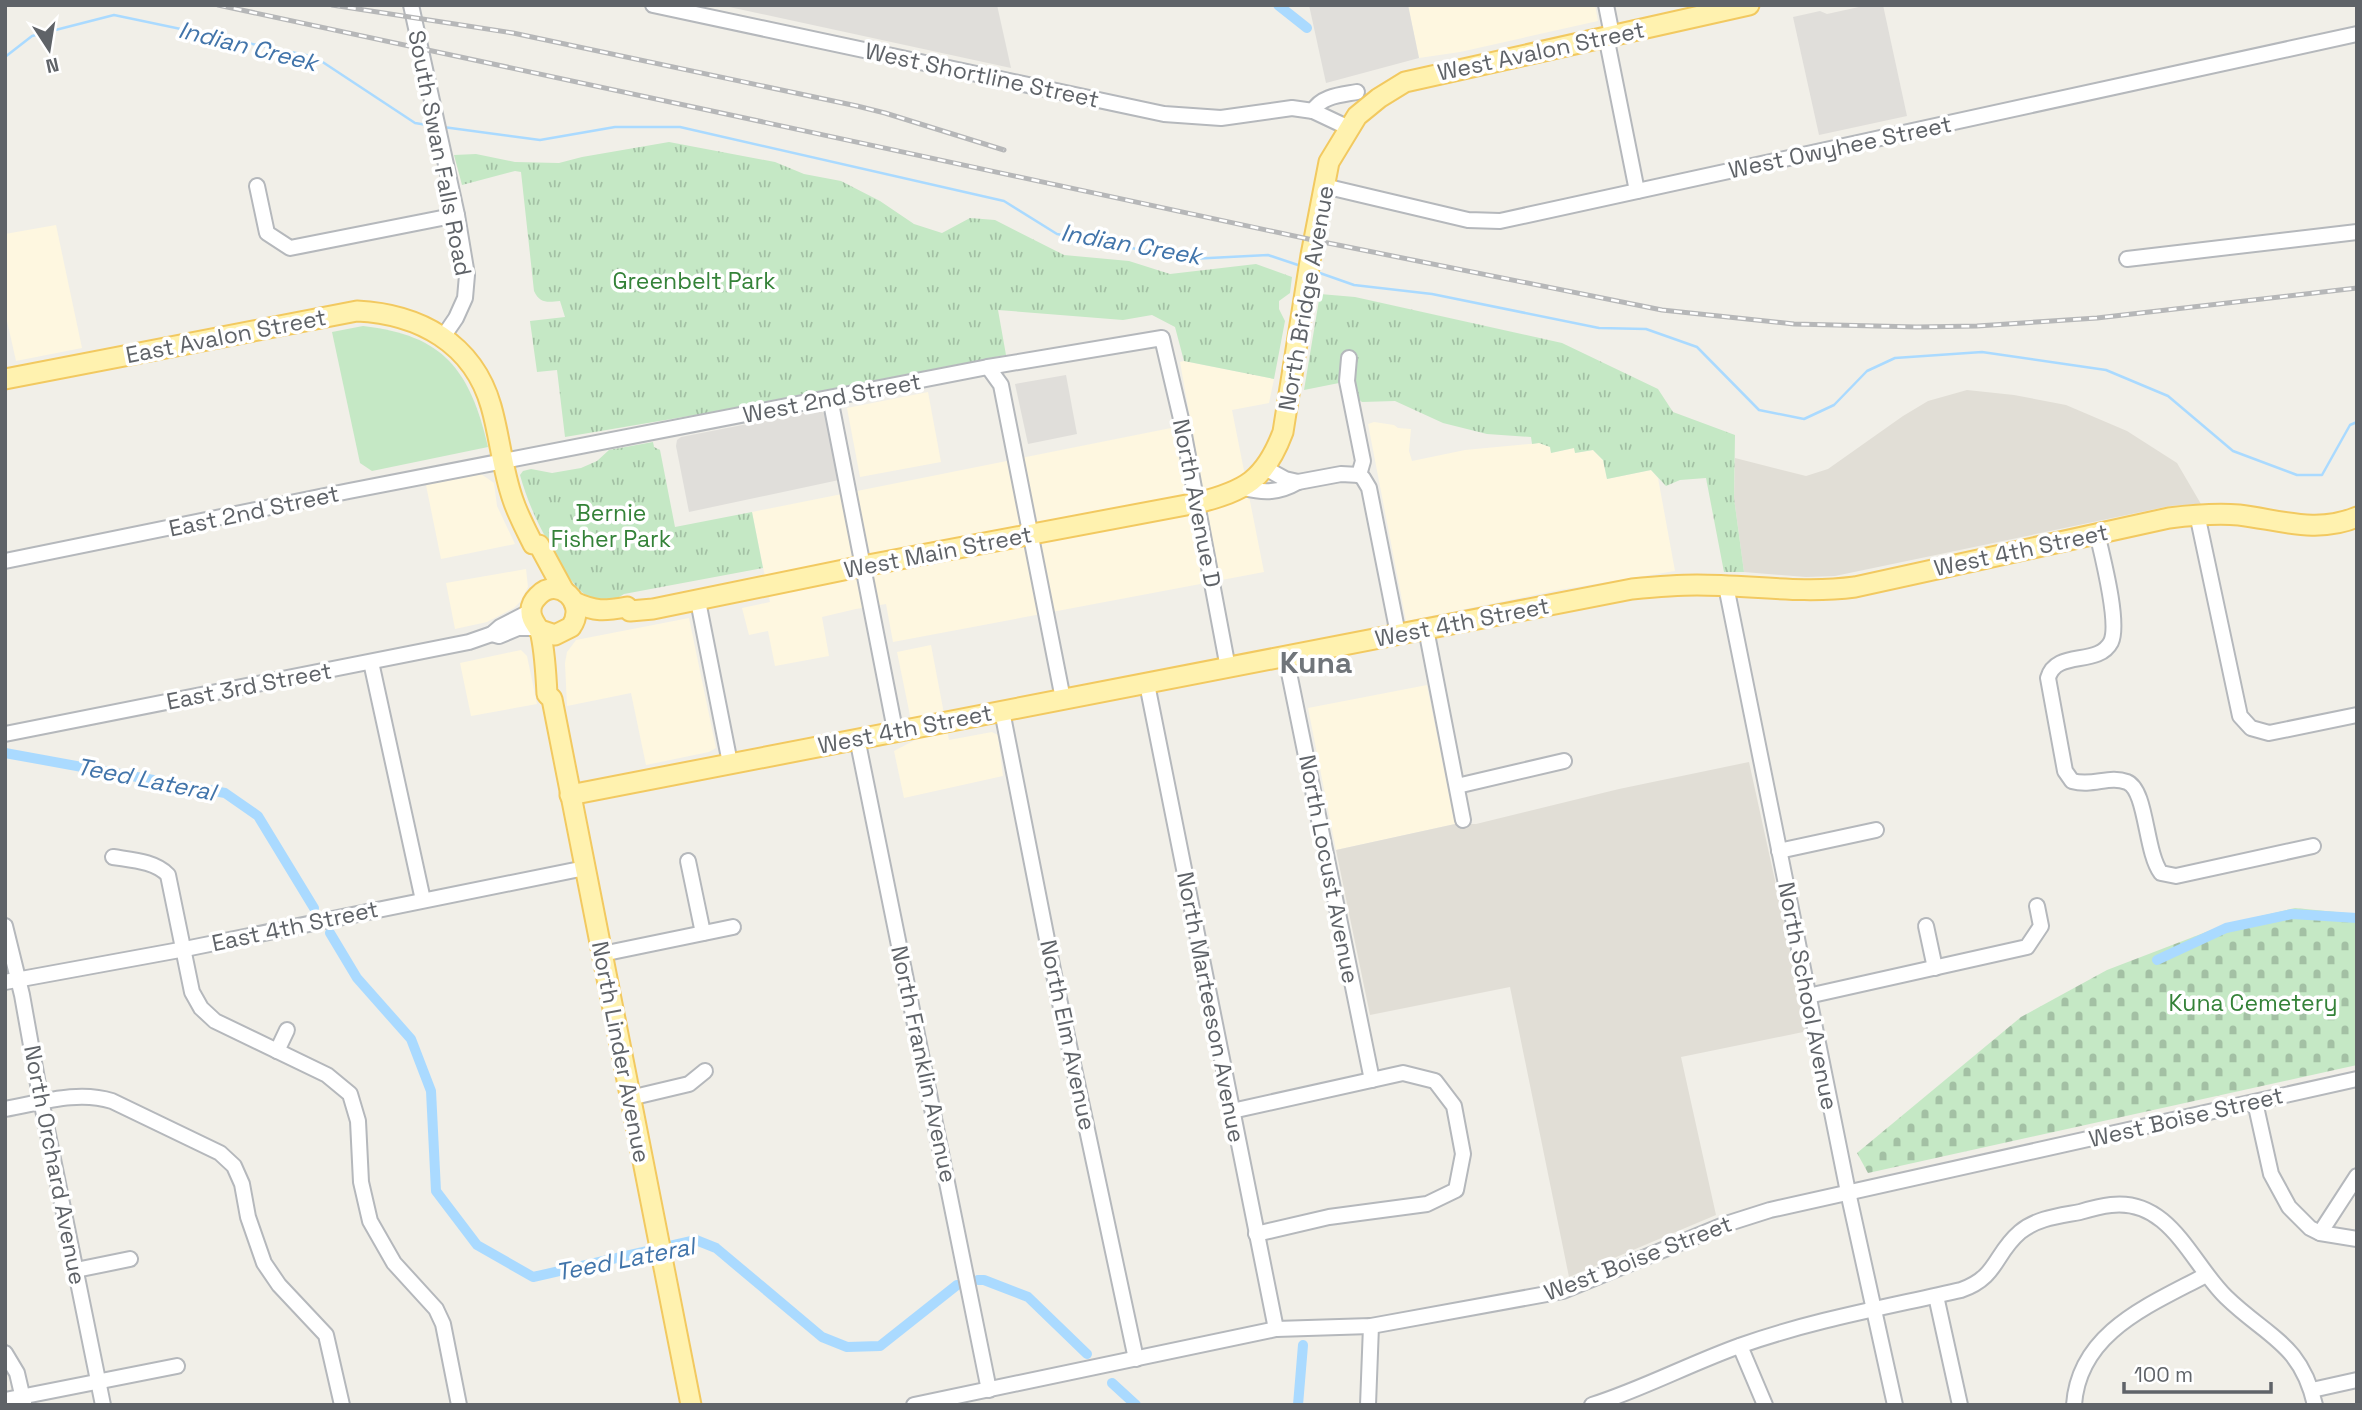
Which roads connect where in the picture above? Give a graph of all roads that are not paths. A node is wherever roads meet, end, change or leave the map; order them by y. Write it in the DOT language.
graph roads {
  1 [pos="411,5"];
  2 [pos="653,5"];
  3 [pos="1606,5"];
  4 [pos="1749,5"];
  5 [pos="2357,34"];
  6 [pos="1609,36"];
  7 [pos="1357,92"];
  8 [pos="1313,111"];
  9 [pos="1349,128"];
  10 [pos="257,186"];
  11 [pos="1324,186"];
  12 [pos="1637,191"];
  13 [pos="457,215"];
  14 [pos="2357,232"];
  15 [pos="2127,258"];
  16 [pos="443,337"];
  17 [pos="1162,338"];
  18 [pos="1349,358"];
  19 [pos="988,367"];
  20 [pos="5,379"];
  21 [pos="830,398"];
  22 [pos="502,461"];
  23 [pos="1265,468"];
  24 [pos="1359,475"];
  25 [pos="1298,482"];
  26 [pos="1244,488"];
  27 [pos="1197,503"];
  28 [pos="2197,514"];
  29 [pos="2357,517"];
  30 [pos="2097,533"];
  31 [pos="1029,534"];
  32 [pos="533,544"];
  33 [pos="5,561"];
  34 [pos="863,566"];
  35 [pos="1726,586"];
  36 [pos="569,596"];
  37 [pos="698,601"];
  38 [pos="630,611"];
  39 [pos="537,616"];
  40 [pos="569,629"];
  41 [pos="1426,629"];
  42 [pos="1398,634"];
  43 [pos="1286,658"];
  44 [pos="371,662"];
  45 [pos="1228,668"];
  46 [pos="1147,684"];
  47 [pos="552,699"];
  48 [pos="1063,699"];
  49 [pos="1002,711"];
  50 [pos="2357,715"];
  51 [pos="895,730"];
  52 [pos="5,734"];
  53 [pos="857,738"];
  54 [pos="1564,761"];
  55 [pos="730,763"];
  56 [pos="1457,786"];
  57 [pos="570,795"];
  58 [pos="1463,820"];
  59 [pos="1876,830"];
  60 [pos="2313,846"];
  61 [pos="1779,851"];
  62 [pos="113,857"];
  63 [pos="688,860"];
  64 [pos="585,869"];
  65 [pos="423,900"];
  66 [pos="2037,906"];
  67 [pos="5,926"];
  68 [pos="1926,926"];
  69 [pos="733,927"];
  70 [pos="703,933"];
  71 [pos="185,949"];
  72 [pos="602,954"];
  73 [pos="1935,968"];
  74 [pos="11,982"];
  75 [pos="1808,996"];
  76 [pos="287,1030"];
  77 [pos="277,1051"];
  78 [pos="705,1071"];
  79 [pos="2357,1079"];
  80 [pos="1372,1080"];
  81 [pos="631,1098"];
  82 [pos="42,1102"];
  83 [pos="2255,1102"];
  84 [pos="5,1109"];
  85 [pos="1232,1111"];
  86 [pos="2357,1176"];
  87 [pos="1847,1192"];
  88 [pos="2320,1233"];
  89 [pos="1256,1234"];
  90 [pos="2357,1239"];
  91 [pos="130,1259"];
  92 [pos="76,1270"];
  93 [pos="2206,1275"];
  94 [pos="1936,1296"];
  95 [pos="1874,1310"];
  96 [pos="1371,1326"];
  97 [pos="1276,1329"];
  98 [pos="1740,1346"];
  99 [pos="5,1353"];
  100 [pos="1136,1359"];
  101 [pos="177,1366"];
  102 [pos="2357,1380"];
  103 [pos="99,1382"];
  104 [pos="989,1390"];
  105 [pos="2313,1398"];
  106 [pos="5,1400"];
  107 [pos="23,1401"];
  108 [pos="103,1405"];
  109 [pos="342,1405"];
  110 [pos="459,1405"];
  111 [pos="691,1405"];
  112 [pos="914,1405"];
  113 [pos="1368,1405"];
  114 [pos="1592,1405"];
  115 [pos="1765,1405"];
  116 [pos="1895,1405"];
  117 [pos="1960,1405"];
  118 [pos="2074,1405"];
  1 -- 13 [label="street, South Swan Falls Road"];
  2 -- 8 [label="street, West Shortline Street"];
  3 -- 6 [label="street"];
  4 -- 6 [label="main road, West Avalon Street"];
  5 -- 12 [label="street, West Owyhee Street"];
  6 -- 9 [label="main road, West Avalon Street"];
  6 -- 12 [label="street"];
  7 -- 8 [label="street, West Shortline Street"];
  8 -- 9 [label="street, West Shortline Street"];
  9 -- 11 [label="main road, North Bridge Avenue"];
  10 -- 13 [label="street"];
  11 -- 12 [label="street, West Owyhee Street"];
  11 -- 23 [label="main road, North Bridge Avenue"];
  13 -- 16 [label="street, South Swan Falls Road"];
  14 -- 15 [label="street"];
  16 -- 20 [label="main road, East Avalon Street"];
  16 -- 22 [label="main road, North Linder Avenue"];
  17 -- 19 [label="street, West 2nd Street"];
  17 -- 27 [label="street, North Avenue D"];
  18 -- 24 [label="street"];
  19 -- 21 [label="street, West 2nd Street"];
  19 -- 31 [label="street"];
  21 -- 22 [label="street, West 2nd Street"];
  21 -- 34 [label="street"];
  22 -- 32 [label="main road, North Linder Avenue"];
  22 -- 33 [label="street, East 2nd Street"];
  23 -- 25 [label="street"];
  23 -- 26 [label="main road, West Main Street"];
  24 -- 25 [label="street, West Main Street"];
  24 -- 42 [label="street"];
  25 -- 26 [label="street, West Main Street"];
  26 -- 27 [label="main road, West Main Street"];
  27 -- 31 [label="main road, West Main Street"];
  27 -- 45 [label="street, North Avenue D"];
  28 -- 29 [label="main road, West 4th Street"];
  28 -- 30 [label="main road, West 4th Street"];
  28 -- 50 [label="street"];
  30 -- 35 [label="main road, West 4th Street"];
  30 -- 60 [label="street"];
  31 -- 34 [label="main road, West Main Street"];
  31 -- 48 [label="street"];
  32 -- 36 [label="main road, North Linder Avenue"];
  32 -- 39 [label="main road, North Linder Avenue"];
  34 -- 37 [label="main road, West Main Street"];
  34 -- 51 [label="street"];
  35 -- 41 [label="main road, West 4th Street"];
  35 -- 61 [label="street, North School Avenue"];
  36 -- 38 [label="main road, West Main Street"];
  36 -- 39 [label="main road"];
  36 -- 40 [label="main road"];
  37 -- 38 [label="main road, West Main Street"];
  37 -- 55 [label="street"];
  38 -- 40 [label="main road, West Main Street"];
  39 -- 40 [label="main road"];
  39 -- 44 [label="street, East 3rd Street"];
  39 -- 47 [label="main road, North Linder Avenue"];
  40 -- 47 [label="main road, North Linder Avenue"];
  41 -- 42 [label="main road, West 4th Street"];
  41 -- 56 [label="street"];
  42 -- 43 [label="main road, West 4th Street"];
  43 -- 45 [label="main road, West 4th Street"];
  43 -- 80 [label="street, North Locust Avenue"];
  44 -- 52 [label="street, East 3rd Street"];
  44 -- 65 [label="street"];
  45 -- 46 [label="main road, West 4th Street"];
  46 -- 48 [label="main road, West 4th Street"];
  46 -- 85 [label="street, North Marteeson Avenue"];
  47 -- 57 [label="main road, North Linder Avenue"];
  48 -- 49 [label="main road, West 4th Street"];
  49 -- 51 [label="main road, West 4th Street"];
  49 -- 100 [label="street, North Elm Avenue"];
  51 -- 53 [label="main road, West 4th Street"];
  53 -- 55 [label="main road, West 4th Street"];
  53 -- 104 [label="street, North Franklin Avenue"];
  54 -- 56 [label="street"];
  55 -- 57 [label="main road, West 4th Street"];
  56 -- 58 [label="street"];
  57 -- 64 [label="main road, North Linder Avenue"];
  59 -- 61 [label="street"];
  61 -- 75 [label="street, North School Avenue"];
  62 -- 71 [label="street"];
  63 -- 70 [label="street"];
  64 -- 65 [label="street, East 4th Street"];
  64 -- 72 [label="main road, North Linder Avenue"];
  65 -- 71 [label="street, East 4th Street"];
  66 -- 73 [label="street"];
  67 -- 74 [label="street, North Orchard Avenue"];
  68 -- 73 [label="street"];
  69 -- 70 [label="street"];
  70 -- 72 [label="street"];
  71 -- 74 [label="street, East 4th Street"];
  71 -- 77 [label="street"];
  72 -- 81 [label="main road, North Linder Avenue"];
  73 -- 75 [label="street"];
  74 -- 82 [label="street, North Orchard Avenue"];
  75 -- 87 [label="street, North School Avenue"];
  76 -- 77 [label="street"];
  77 -- 110 [label="street"];
  78 -- 81 [label="street"];
  79 -- 83 [label="street, West Boise Street"];
  80 -- 85 [label="street"];
  80 -- 89 [label="street"];
  81 -- 111 [label="main road, North Linder Avenue"];
  82 -- 84 [label="street"];
  82 -- 92 [label="street, North Orchard Avenue"];
  82 -- 109 [label="street"];
  83 -- 87 [label="street, West Boise Street"];
  83 -- 88 [label="street"];
  85 -- 89 [label="street, North Marteeson Avenue"];
  86 -- 88 [label="street"];
  87 -- 95 [label="street, North School Avenue"];
  87 -- 96 [label="street, West Boise Street"];
  88 -- 90 [label="street"];
  89 -- 97 [label="street, North Marteeson Avenue"];
  91 -- 92 [label="street"];
  92 -- 103 [label="street, North Orchard Avenue"];
  93 -- 94 [label="street"];
  93 -- 105 [label="street"];
  93 -- 118 [label="street"];
  94 -- 95 [label="street"];
  94 -- 117 [label="street"];
  95 -- 98 [label="street"];
  95 -- 116 [label="street, North School Avenue"];
  96 -- 97 [label="street, West Boise Street"];
  96 -- 113 [label="street"];
  97 -- 100 [label="street, West Boise Street"];
  98 -- 114 [label="street"];
  98 -- 115 [label="street"];
  99 -- 107 [label="street"];
  100 -- 104 [label="street, West Boise Street"];
  101 -- 103 [label="street"];
  102 -- 105 [label="street"];
  103 -- 107 [label="street"];
  103 -- 108 [label="street, North Orchard Avenue"];
  104 -- 112 [label="street, West Boise Street"];
  106 -- 107 [label="street"];
}
